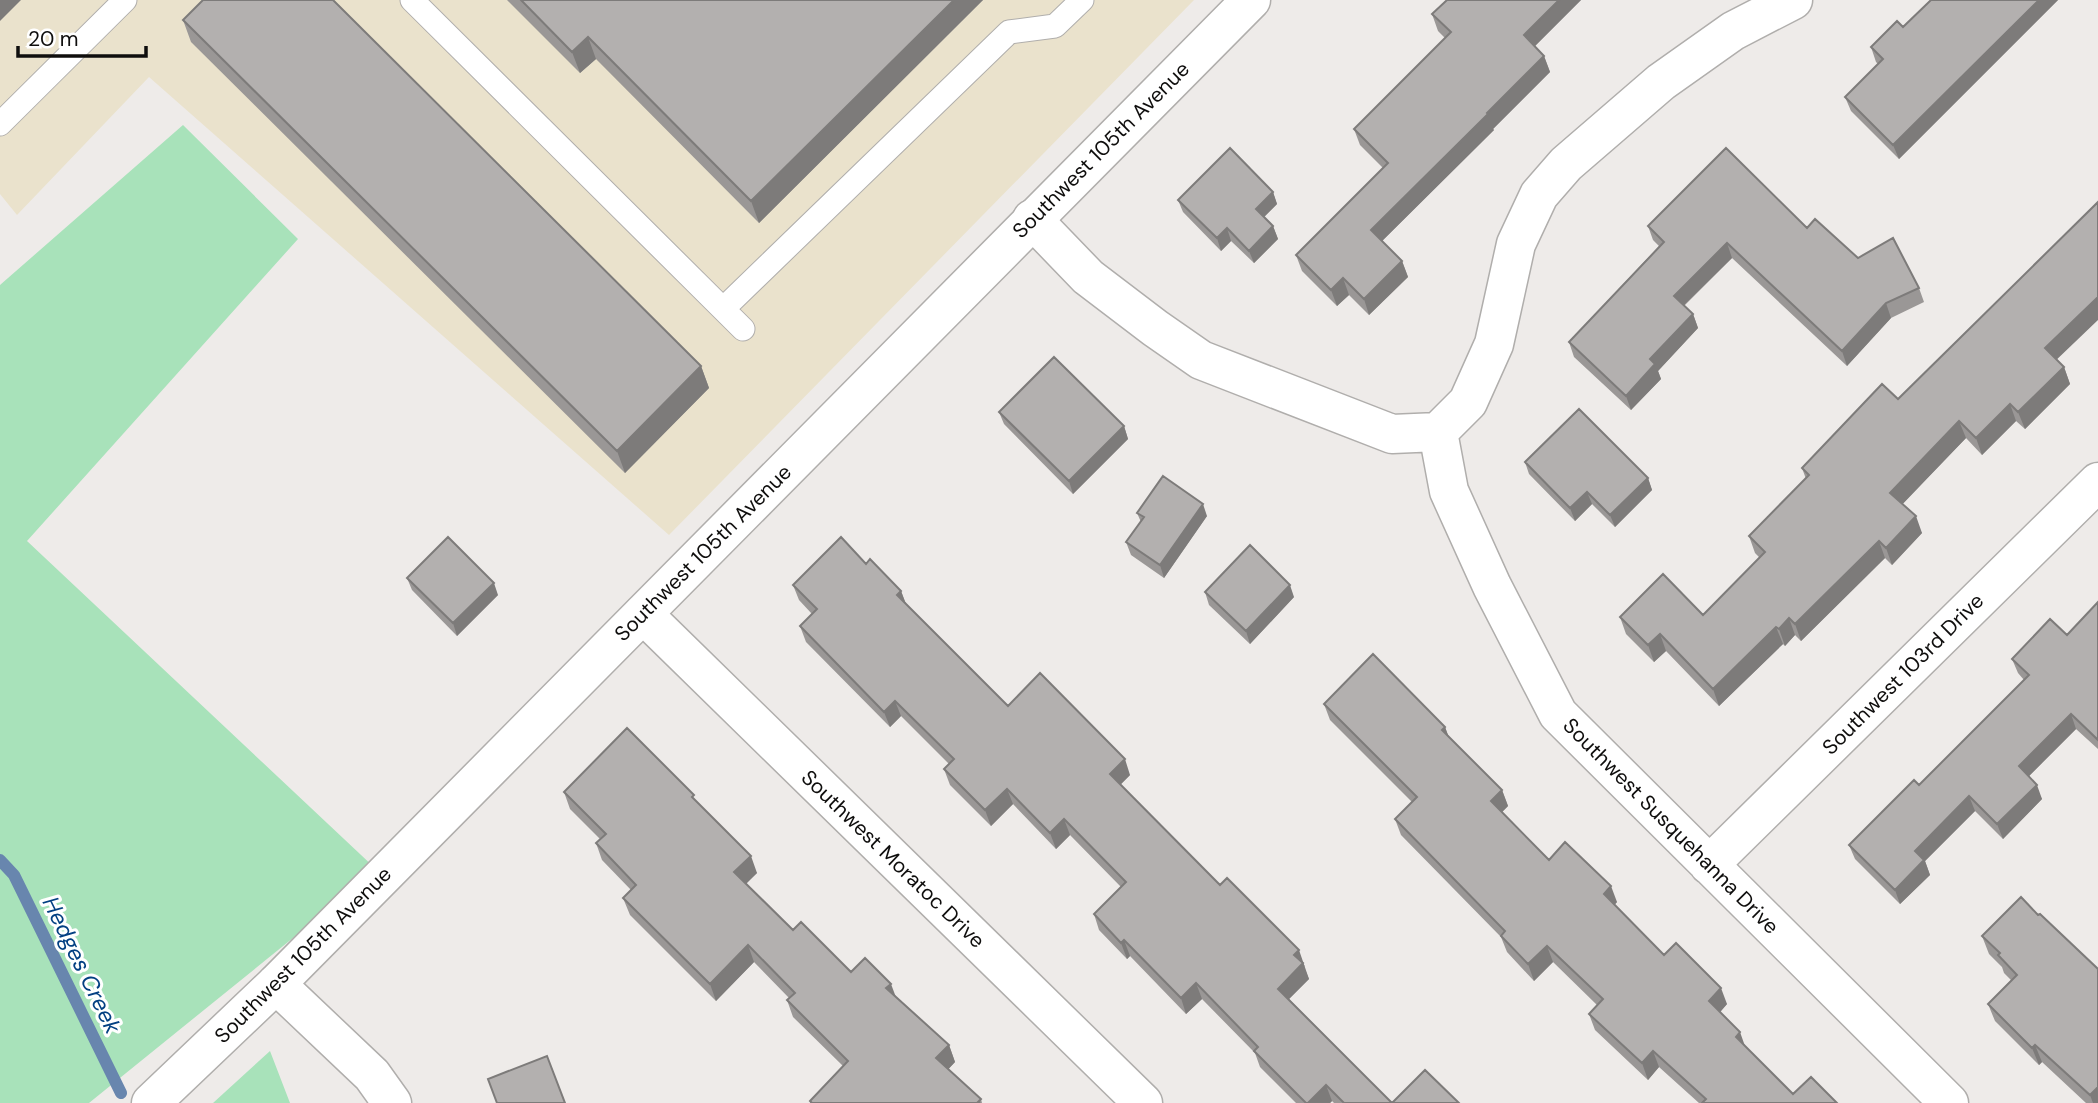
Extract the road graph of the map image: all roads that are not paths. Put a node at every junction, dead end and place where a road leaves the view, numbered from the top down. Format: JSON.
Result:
{"nodes":[{"id":1,"x":125,"y":0,"type":"edge"},
{"id":2,"x":412,"y":0,"type":"edge"},
{"id":3,"x":1082,"y":0,"type":"edge"},
{"id":4,"x":1251,"y":0,"type":"edge"},
{"id":5,"x":1793,"y":0,"type":"edge"},
{"id":6,"x":0,"y":122,"type":"edge"},
{"id":7,"x":1032,"y":219,"type":"junction"},
{"id":8,"x":723,"y":309,"type":"junction"},
{"id":9,"x":743,"y":329,"type":"dead end"},
{"id":10,"x":1438,"y":432,"type":"junction"},
{"id":11,"x":2098,"y":482,"type":"edge"},
{"id":12,"x":643,"y":614,"type":"junction"},
{"id":13,"x":1709,"y":865,"type":"junction"},
{"id":14,"x":276,"y":984,"type":"junction"},
{"id":15,"x":151,"y":1103,"type":"edge"},
{"id":16,"x":392,"y":1103,"type":"edge"},
{"id":17,"x":1143,"y":1103,"type":"edge"},
{"id":18,"x":1949,"y":1103,"type":"edge"}],
"edges":[{"from":1,"to":6,"type":"lane"},
{"from":2,"to":8,"type":"lane"},
{"from":3,"to":8,"type":"lane"},
{"from":4,"to":7,"type":"street","name":"Southwest 105th Avenue"},
{"from":5,"to":10,"type":"street"},
{"from":7,"to":10,"type":"street"},
{"from":7,"to":12,"type":"street","name":"Southwest 105th Avenue"},
{"from":8,"to":9,"type":"lane"},
{"from":10,"to":13,"type":"street","name":"Southwest Susquehanna Drive"},
{"from":11,"to":13,"type":"street","name":"Southwest 103rd Drive"},
{"from":12,"to":14,"type":"street","name":"Southwest 105th Avenue"},
{"from":12,"to":17,"type":"street","name":"Southwest Moratoc Drive"},
{"from":13,"to":18,"type":"street","name":"Southwest Susquehanna Drive"},
{"from":14,"to":15,"type":"street","name":"Southwest 105th Avenue"},
{"from":14,"to":16,"type":"street"}]}
